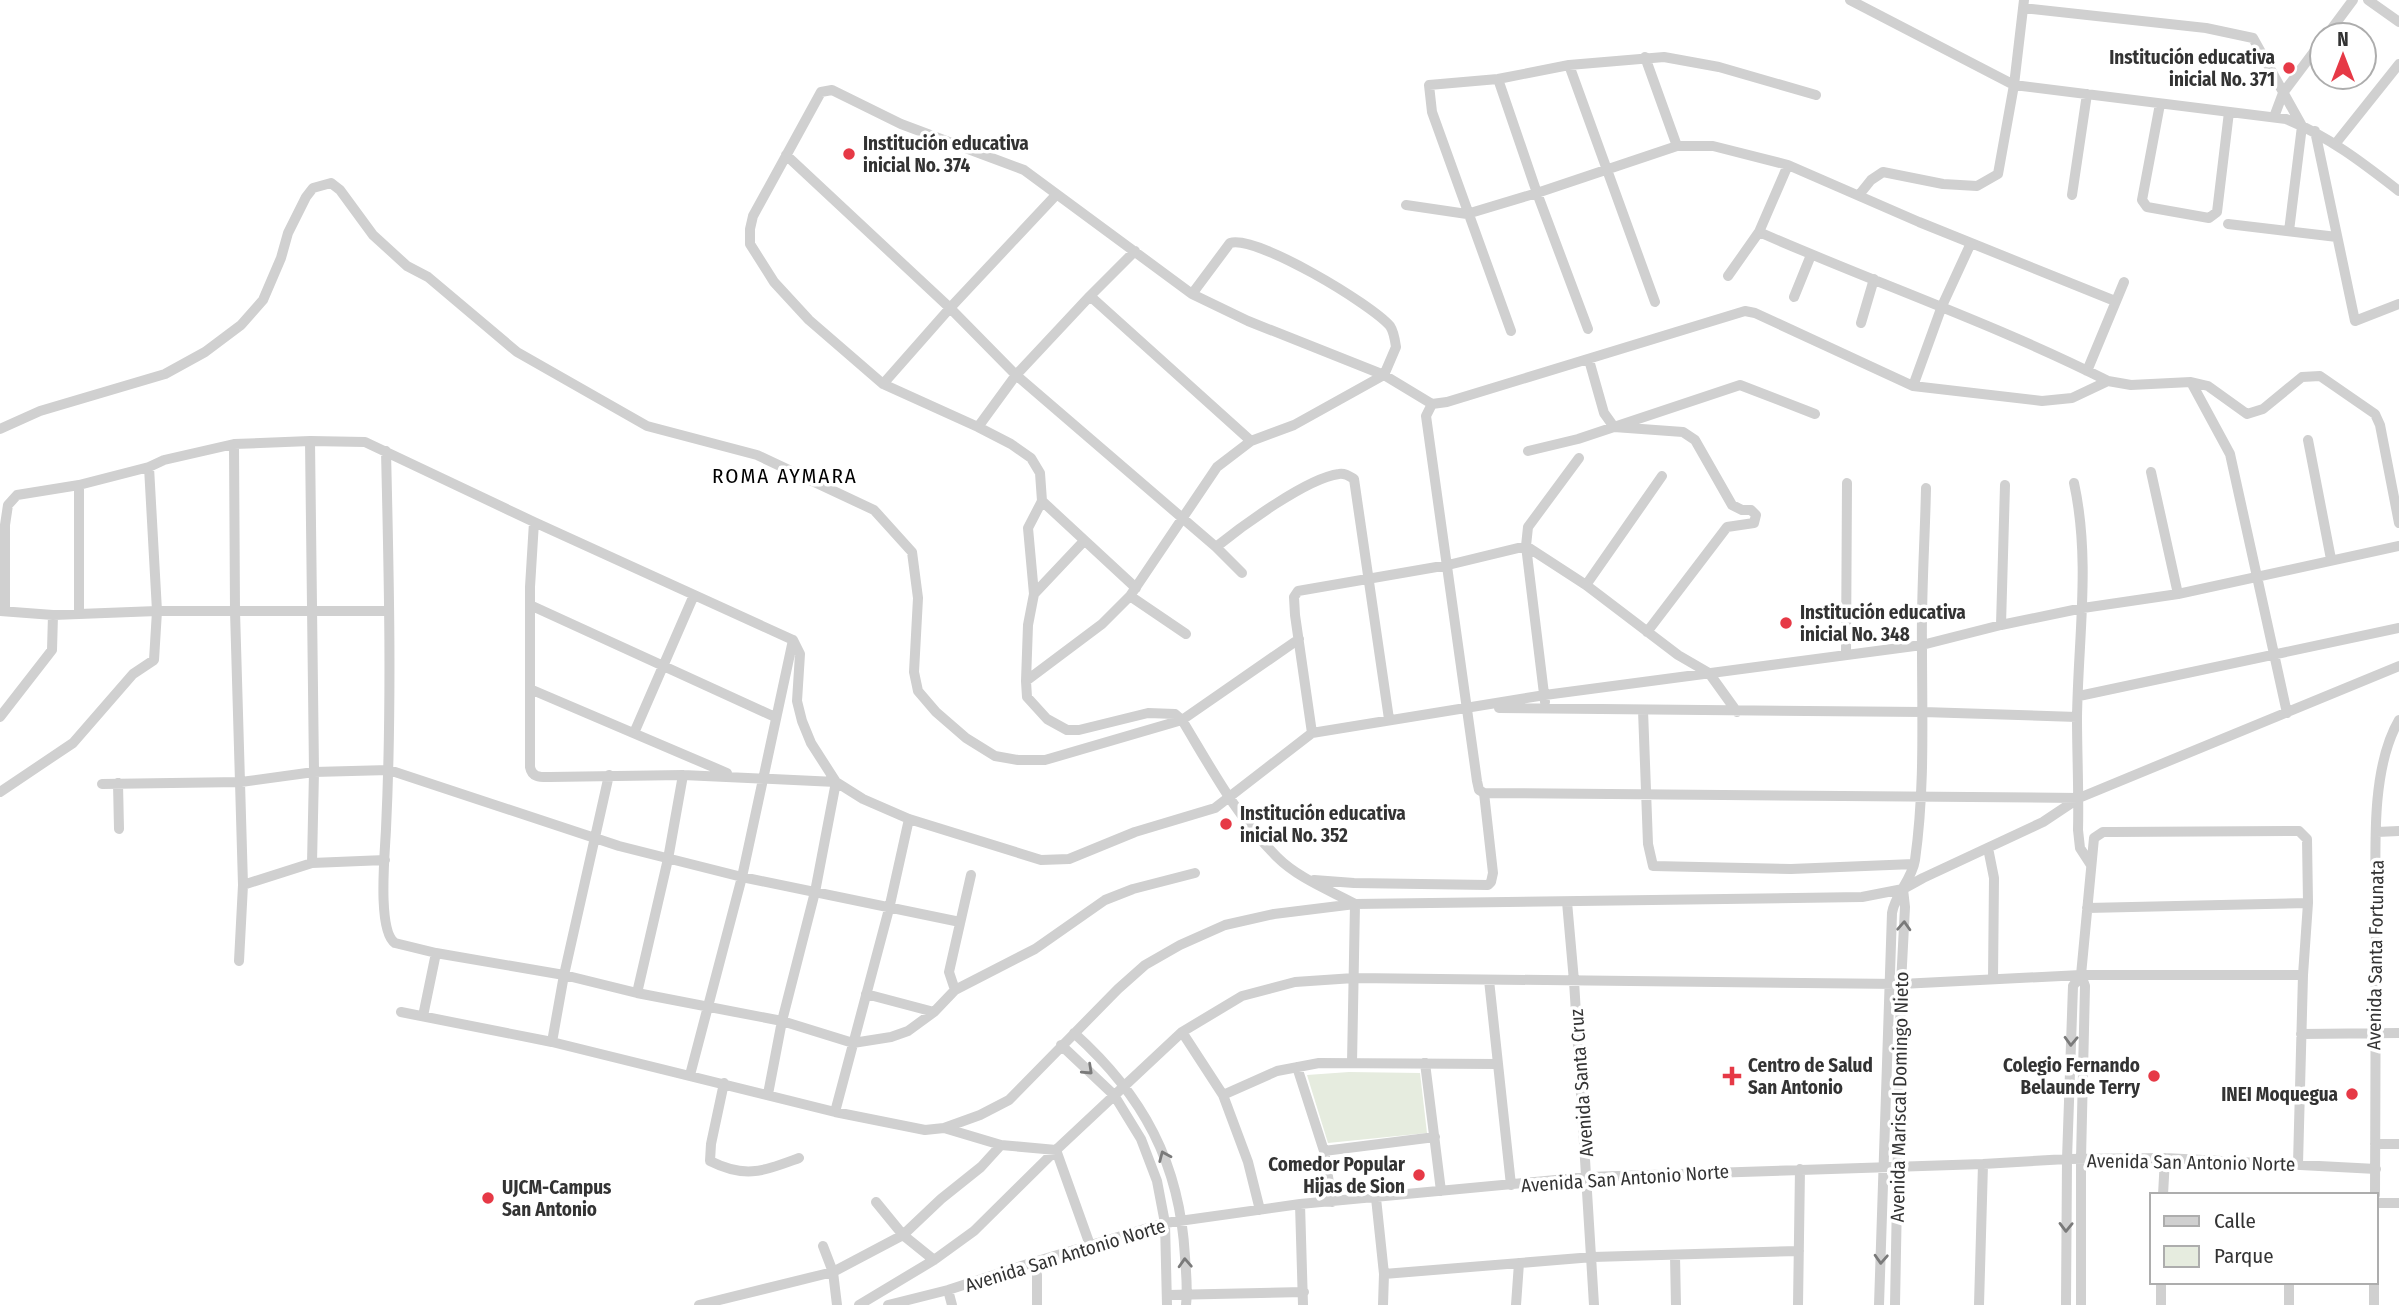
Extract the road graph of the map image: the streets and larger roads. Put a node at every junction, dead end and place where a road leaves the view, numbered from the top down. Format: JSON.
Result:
{"nodes":[{"id":1,"x":1850,"y":0,"type":"edge"},
{"id":2,"x":2353,"y":0,"type":"edge"},
{"id":3,"x":2368,"y":0,"type":"edge"},
{"id":4,"x":2024,"y":4,"type":"edge"},
{"id":5,"x":2337,"y":21,"type":"edge"},
{"id":6,"x":2399,"y":22,"type":"edge"},
{"id":7,"x":1645,"y":57,"type":"junction"},
{"id":8,"x":2308,"y":60,"type":"edge"},
{"id":9,"x":2399,"y":64,"type":"edge"},
{"id":10,"x":1569,"y":65,"type":"junction"},
{"id":11,"x":1499,"y":79,"type":"junction"},
{"id":12,"x":2014,"y":85,"type":"junction"},
{"id":13,"x":2283,"y":93,"type":"junction"},
{"id":14,"x":2087,"y":94,"type":"junction"},
{"id":15,"x":1816,"y":95,"type":"dead end"},
{"id":16,"x":2160,"y":104,"type":"junction"},
{"id":17,"x":2229,"y":112,"type":"junction"},
{"id":18,"x":2274,"y":117,"type":"junction"},
{"id":19,"x":2302,"y":126,"type":"junction"},
{"id":20,"x":2315,"y":131,"type":"junction"},
{"id":21,"x":2336,"y":144,"type":"junction"},
{"id":22,"x":1677,"y":146,"type":"junction"},
{"id":23,"x":786,"y":155,"type":"junction"},
{"id":24,"x":1788,"y":165,"type":"junction"},
{"id":25,"x":1606,"y":169,"type":"junction"},
{"id":26,"x":2397,"y":186,"type":"edge"},
{"id":27,"x":1537,"y":193,"type":"junction"},
{"id":28,"x":1056,"y":195,"type":"junction"},
{"id":29,"x":1859,"y":195,"type":"junction"},
{"id":30,"x":2072,"y":195,"type":"dead end"},
{"id":31,"x":1406,"y":205,"type":"dead end"},
{"id":32,"x":1467,"y":214,"type":"junction"},
{"id":33,"x":2228,"y":224,"type":"dead end"},
{"id":34,"x":2289,"y":231,"type":"junction"},
{"id":35,"x":1759,"y":232,"type":"junction"},
{"id":36,"x":2337,"y":237,"type":"junction"},
{"id":37,"x":1971,"y":243,"type":"junction"},
{"id":38,"x":1135,"y":251,"type":"junction"},
{"id":39,"x":1811,"y":255,"type":"junction"},
{"id":40,"x":1728,"y":276,"type":"dead end"},
{"id":41,"x":1874,"y":279,"type":"junction"},
{"id":42,"x":2124,"y":282,"type":"dead end"},
{"id":43,"x":1192,"y":294,"type":"junction"},
{"id":44,"x":1090,"y":296,"type":"junction"},
{"id":45,"x":1794,"y":297,"type":"dead end"},
{"id":46,"x":2115,"y":301,"type":"junction"},
{"id":47,"x":1655,"y":302,"type":"dead end"},
{"id":48,"x":2399,"y":303,"type":"edge"},
{"id":49,"x":1942,"y":306,"type":"junction"},
{"id":50,"x":950,"y":308,"type":"junction"},
{"id":51,"x":1861,"y":323,"type":"dead end"},
{"id":52,"x":1588,"y":329,"type":"dead end"},
{"id":53,"x":1511,"y":331,"type":"dead end"},
{"id":54,"x":1589,"y":360,"type":"junction"},
{"id":55,"x":2087,"y":371,"type":"junction"},
{"id":56,"x":1384,"y":375,"type":"junction"},
{"id":57,"x":1016,"y":376,"type":"junction"},
{"id":58,"x":2108,"y":382,"type":"junction"},
{"id":59,"x":2191,"y":382,"type":"junction"},
{"id":60,"x":883,"y":384,"type":"junction"},
{"id":61,"x":1913,"y":386,"type":"junction"},
{"id":62,"x":1432,"y":404,"type":"junction"},
{"id":63,"x":1815,"y":414,"type":"dead end"},
{"id":64,"x":978,"y":427,"type":"junction"},
{"id":65,"x":1614,"y":427,"type":"junction"},
{"id":66,"x":0,"y":429,"type":"edge"},
{"id":67,"x":2308,"y":440,"type":"dead end"},
{"id":68,"x":310,"y":441,"type":"junction"},
{"id":69,"x":1251,"y":441,"type":"junction"},
{"id":70,"x":234,"y":444,"type":"junction"},
{"id":71,"x":386,"y":451,"type":"junction"},
{"id":72,"x":1528,"y":451,"type":"dead end"},
{"id":73,"x":1579,"y":458,"type":"dead end"},
{"id":74,"x":2393,"y":462,"type":"edge"},
{"id":75,"x":149,"y":467,"type":"junction"},
{"id":76,"x":2151,"y":472,"type":"dead end"},
{"id":77,"x":1662,"y":476,"type":"dead end"},
{"id":78,"x":1847,"y":483,"type":"dead end"},
{"id":79,"x":2074,"y":483,"type":"dead end"},
{"id":80,"x":79,"y":485,"type":"junction"},
{"id":81,"x":2005,"y":485,"type":"dead end"},
{"id":82,"x":1926,"y":488,"type":"dead end"},
{"id":83,"x":1042,"y":501,"type":"junction"},
{"id":84,"x":1183,"y":520,"type":"junction"},
{"id":85,"x":534,"y":522,"type":"junction"},
{"id":86,"x":2399,"y":523,"type":"edge"},
{"id":87,"x":1084,"y":541,"type":"junction"},
{"id":88,"x":2399,"y":545,"type":"edge"},
{"id":89,"x":1526,"y":546,"type":"junction"},
{"id":90,"x":1216,"y":547,"type":"junction"},
{"id":91,"x":2331,"y":559,"type":"junction"},
{"id":92,"x":1448,"y":565,"type":"junction"},
{"id":93,"x":1242,"y":573,"type":"dead end"},
{"id":94,"x":2256,"y":576,"type":"junction"},
{"id":95,"x":1368,"y":581,"type":"junction"},
{"id":96,"x":1586,"y":585,"type":"junction"},
{"id":97,"x":1133,"y":592,"type":"junction"},
{"id":98,"x":1034,"y":594,"type":"junction"},
{"id":99,"x":2179,"y":594,"type":"junction"},
{"id":100,"x":694,"y":595,"type":"junction"},
{"id":101,"x":530,"y":605,"type":"junction"},
{"id":102,"x":2083,"y":608,"type":"junction"},
{"id":103,"x":3,"y":611,"type":"edge"},
{"id":104,"x":157,"y":611,"type":"junction"},
{"id":105,"x":235,"y":611,"type":"junction"},
{"id":106,"x":312,"y":611,"type":"junction"},
{"id":107,"x":389,"y":611,"type":"junction"},
{"id":108,"x":79,"y":614,"type":"junction"},
{"id":109,"x":53,"y":615,"type":"junction"},
{"id":110,"x":2001,"y":625,"type":"junction"},
{"id":111,"x":2399,"y":628,"type":"edge"},
{"id":112,"x":1647,"y":632,"type":"junction"},
{"id":113,"x":1186,"y":634,"type":"dead end"},
{"id":114,"x":1299,"y":639,"type":"junction"},
{"id":115,"x":793,"y":640,"type":"junction"},
{"id":116,"x":1922,"y":645,"type":"junction"},
{"id":117,"x":1846,"y":655,"type":"junction"},
{"id":118,"x":2273,"y":656,"type":"junction"},
{"id":119,"x":663,"y":664,"type":"junction"},
{"id":120,"x":2399,"y":666,"type":"edge"},
{"id":121,"x":1709,"y":673,"type":"junction"},
{"id":122,"x":1026,"y":681,"type":"junction"},
{"id":123,"x":530,"y":689,"type":"junction"},
{"id":124,"x":1545,"y":695,"type":"junction"},
{"id":125,"x":2078,"y":696,"type":"junction"},
{"id":126,"x":1468,"y":708,"type":"junction"},
{"id":127,"x":1546,"y":708,"type":"junction"},
{"id":128,"x":1643,"y":710,"type":"junction"},
{"id":129,"x":1737,"y":712,"type":"junction"},
{"id":130,"x":1923,"y":712,"type":"junction"},
{"id":131,"x":2287,"y":713,"type":"junction"},
{"id":132,"x":0,"y":717,"type":"edge"},
{"id":133,"x":775,"y":717,"type":"junction"},
{"id":134,"x":2077,"y":717,"type":"junction"},
{"id":135,"x":1389,"y":719,"type":"junction"},
{"id":136,"x":1182,"y":720,"type":"junction"},
{"id":137,"x":2399,"y":720,"type":"edge"},
{"id":138,"x":634,"y":733,"type":"junction"},
{"id":139,"x":1312,"y":733,"type":"junction"},
{"id":140,"x":389,"y":770,"type":"junction"},
{"id":141,"x":314,"y":772,"type":"junction"},
{"id":142,"x":609,"y":775,"type":"junction"},
{"id":143,"x":683,"y":775,"type":"junction"},
{"id":144,"x":735,"y":776,"type":"junction"},
{"id":145,"x":763,"y":778,"type":"junction"},
{"id":146,"x":241,"y":782,"type":"junction"},
{"id":147,"x":836,"y":782,"type":"junction"},
{"id":148,"x":118,"y":783,"type":"junction"},
{"id":149,"x":102,"y":784,"type":"dead end"},
{"id":150,"x":0,"y":792,"type":"edge"},
{"id":151,"x":1483,"y":793,"type":"junction"},
{"id":152,"x":1644,"y":794,"type":"junction"},
{"id":153,"x":1922,"y":795,"type":"junction"},
{"id":154,"x":2079,"y":798,"type":"junction"},
{"id":155,"x":1229,"y":799,"type":"junction"},
{"id":156,"x":909,"y":820,"type":"junction"},
{"id":157,"x":119,"y":829,"type":"dead end"},
{"id":158,"x":2399,"y":831,"type":"edge"},
{"id":159,"x":2377,"y":832,"type":"junction"},
{"id":160,"x":594,"y":839,"type":"junction"},
{"id":161,"x":1988,"y":848,"type":"junction"},
{"id":162,"x":667,"y":859,"type":"junction"},
{"id":163,"x":385,"y":860,"type":"junction"},
{"id":164,"x":312,"y":863,"type":"junction"},
{"id":165,"x":1914,"y":864,"type":"junction"},
{"id":166,"x":2091,"y":865,"type":"junction"},
{"id":167,"x":1195,"y":873,"type":"dead end"},
{"id":168,"x":971,"y":875,"type":"dead end"},
{"id":169,"x":741,"y":877,"type":"junction"},
{"id":170,"x":1308,"y":880,"type":"junction"},
{"id":171,"x":243,"y":885,"type":"junction"},
{"id":172,"x":1903,"y":889,"type":"junction"},
{"id":173,"x":815,"y":892,"type":"junction"},
{"id":174,"x":1567,"y":902,"type":"junction"},
{"id":175,"x":2308,"y":903,"type":"junction"},
{"id":176,"x":1354,"y":904,"type":"junction"},
{"id":177,"x":2087,"y":908,"type":"junction"},
{"id":178,"x":889,"y":909,"type":"junction"},
{"id":179,"x":960,"y":922,"type":"junction"},
{"id":180,"x":436,"y":953,"type":"junction"},
{"id":181,"x":239,"y":961,"type":"dead end"},
{"id":182,"x":564,"y":975,"type":"junction"},
{"id":183,"x":2081,"y":975,"type":"junction"},
{"id":184,"x":2303,"y":975,"type":"junction"},
{"id":185,"x":1354,"y":978,"type":"junction"},
{"id":186,"x":1993,"y":979,"type":"junction"},
{"id":187,"x":1489,"y":980,"type":"junction"},
{"id":188,"x":1574,"y":981,"type":"junction"},
{"id":189,"x":1888,"y":984,"type":"junction"},
{"id":190,"x":1901,"y":984,"type":"junction"},
{"id":191,"x":955,"y":990,"type":"junction"},
{"id":192,"x":637,"y":992,"type":"junction"},
{"id":193,"x":866,"y":994,"type":"junction"},
{"id":194,"x":707,"y":1007,"type":"junction"},
{"id":195,"x":401,"y":1012,"type":"dead end"},
{"id":196,"x":934,"y":1012,"type":"junction"},
{"id":197,"x":423,"y":1016,"type":"junction"},
{"id":198,"x":782,"y":1021,"type":"junction"},
{"id":199,"x":1074,"y":1032,"type":"junction"},
{"id":200,"x":1182,"y":1032,"type":"junction"},
{"id":201,"x":2399,"y":1033,"type":"edge"},
{"id":202,"x":2301,"y":1034,"type":"junction"},
{"id":203,"x":2374,"y":1034,"type":"junction"},
{"id":204,"x":552,"y":1042,"type":"junction"},
{"id":205,"x":853,"y":1043,"type":"junction"},
{"id":206,"x":1061,"y":1045,"type":"junction"},
{"id":207,"x":1352,"y":1063,"type":"junction"},
{"id":208,"x":1425,"y":1063,"type":"junction"},
{"id":209,"x":1498,"y":1064,"type":"junction"},
{"id":210,"x":1297,"y":1067,"type":"junction"},
{"id":211,"x":690,"y":1075,"type":"junction"},
{"id":212,"x":724,"y":1083,"type":"junction"},
{"id":213,"x":1125,"y":1085,"type":"junction"},
{"id":214,"x":768,"y":1094,"type":"junction"},
{"id":215,"x":1114,"y":1095,"type":"junction"},
{"id":216,"x":1223,"y":1095,"type":"junction"},
{"id":217,"x":835,"y":1112,"type":"junction"},
{"id":218,"x":944,"y":1128,"type":"junction"},
{"id":219,"x":1435,"y":1137,"type":"junction"},
{"id":220,"x":2399,"y":1143,"type":"edge"},
{"id":221,"x":2375,"y":1144,"type":"junction"},
{"id":222,"x":1001,"y":1145,"type":"junction"},
{"id":223,"x":1056,"y":1150,"type":"junction"},
{"id":224,"x":1324,"y":1151,"type":"junction"},
{"id":225,"x":799,"y":1158,"type":"dead end"},
{"id":226,"x":2165,"y":1158,"type":"junction"},
{"id":227,"x":2067,"y":1159,"type":"junction"},
{"id":228,"x":2081,"y":1159,"type":"junction"},
{"id":229,"x":1983,"y":1164,"type":"junction"},
{"id":230,"x":2298,"y":1164,"type":"junction"},
{"id":231,"x":1897,"y":1165,"type":"junction"},
{"id":232,"x":1885,"y":1166,"type":"junction"},
{"id":233,"x":2375,"y":1168,"type":"junction"},
{"id":234,"x":1800,"y":1169,"type":"junction"},
{"id":235,"x":1587,"y":1177,"type":"junction"},
{"id":236,"x":1511,"y":1185,"type":"junction"},
{"id":237,"x":1441,"y":1191,"type":"junction"},
{"id":238,"x":2163,"y":1193,"type":"edge"},
{"id":239,"x":2375,"y":1193,"type":"edge"},
{"id":240,"x":1376,"y":1198,"type":"junction"},
{"id":241,"x":876,"y":1202,"type":"dead end"},
{"id":242,"x":1332,"y":1202,"type":"junction"},
{"id":243,"x":2378,"y":1203,"type":"edge"},
{"id":244,"x":2399,"y":1203,"type":"edge"},
{"id":245,"x":1300,"y":1204,"type":"junction"},
{"id":246,"x":1260,"y":1210,"type":"junction"},
{"id":247,"x":1183,"y":1221,"type":"junction"},
{"id":248,"x":1165,"y":1223,"type":"junction"},
{"id":249,"x":903,"y":1234,"type":"junction"},
{"id":250,"x":1090,"y":1245,"type":"junction"},
{"id":251,"x":824,"y":1246,"type":"dead end"},
{"id":252,"x":1799,"y":1251,"type":"junction"},
{"id":253,"x":1675,"y":1256,"type":"junction"},
{"id":254,"x":1593,"y":1257,"type":"junction"},
{"id":255,"x":934,"y":1260,"type":"junction"},
{"id":256,"x":1034,"y":1262,"type":"junction"},
{"id":257,"x":1519,"y":1263,"type":"junction"},
{"id":258,"x":833,"y":1272,"type":"junction"},
{"id":259,"x":1384,"y":1274,"type":"junction"},
{"id":260,"x":2161,"y":1284,"type":"edge"},
{"id":261,"x":2289,"y":1284,"type":"edge"},
{"id":262,"x":2374,"y":1284,"type":"edge"},
{"id":263,"x":948,"y":1290,"type":"junction"},
{"id":264,"x":1304,"y":1292,"type":"junction"},
{"id":265,"x":1167,"y":1300,"type":"edge"},
{"id":266,"x":1187,"y":1300,"type":"edge"},
{"id":267,"x":699,"y":1305,"type":"edge"},
{"id":268,"x":837,"y":1305,"type":"edge"},
{"id":269,"x":859,"y":1305,"type":"edge"},
{"id":270,"x":888,"y":1305,"type":"edge"},
{"id":271,"x":952,"y":1305,"type":"edge"},
{"id":272,"x":1037,"y":1305,"type":"edge"},
{"id":273,"x":1303,"y":1305,"type":"edge"},
{"id":274,"x":1383,"y":1305,"type":"edge"},
{"id":275,"x":1516,"y":1305,"type":"edge"},
{"id":276,"x":1594,"y":1305,"type":"edge"},
{"id":277,"x":1676,"y":1305,"type":"edge"},
{"id":278,"x":1798,"y":1305,"type":"edge"},
{"id":279,"x":1879,"y":1305,"type":"edge"},
{"id":280,"x":1895,"y":1305,"type":"edge"},
{"id":281,"x":1979,"y":1305,"type":"edge"},
{"id":282,"x":2066,"y":1305,"type":"edge"},
{"id":283,"x":2081,"y":1305,"type":"edge"},
{"id":284,"x":2161,"y":1305,"type":"edge"},
{"id":285,"x":2289,"y":1305,"type":"edge"},
{"id":286,"x":2374,"y":1305,"type":"edge"}],
"edges":[{"from":1,"to":12,"type":"street"},
{"from":2,"to":5,"type":"street"},
{"from":3,"to":6,"type":"street"},
{"from":4,"to":12,"type":"street"},
{"from":4,"to":13,"type":"street"},
{"from":7,"to":10,"type":"street"},
{"from":7,"to":15,"type":"street"},
{"from":7,"to":22,"type":"street"},
{"from":8,"to":13,"type":"street"},
{"from":9,"to":21,"type":"street"},
{"from":10,"to":11,"type":"street"},
{"from":10,"to":25,"type":"street"},
{"from":11,"to":27,"type":"street"},
{"from":11,"to":32,"type":"street"},
{"from":12,"to":14,"type":"street"},
{"from":12,"to":29,"type":"street"},
{"from":13,"to":18,"type":"street"},
{"from":13,"to":19,"type":"street"},
{"from":14,"to":16,"type":"street"},
{"from":14,"to":30,"type":"street"},
{"from":16,"to":17,"type":"street"},
{"from":16,"to":17,"type":"street"},
{"from":17,"to":18,"type":"street"},
{"from":18,"to":19,"type":"street"},
{"from":19,"to":20,"type":"street"},
{"from":19,"to":34,"type":"street"},
{"from":20,"to":21,"type":"street"},
{"from":20,"to":36,"type":"street"},
{"from":21,"to":26,"type":"street"},
{"from":22,"to":24,"type":"street"},
{"from":22,"to":25,"type":"street"},
{"from":23,"to":28,"type":"street"},
{"from":23,"to":50,"type":"street"},
{"from":23,"to":60,"type":"street"},
{"from":24,"to":29,"type":"street"},
{"from":24,"to":35,"type":"street"},
{"from":25,"to":27,"type":"street"},
{"from":25,"to":47,"type":"street"},
{"from":27,"to":32,"type":"street"},
{"from":27,"to":52,"type":"street"},
{"from":28,"to":38,"type":"street"},
{"from":28,"to":50,"type":"street"},
{"from":29,"to":37,"type":"street"},
{"from":31,"to":32,"type":"street"},
{"from":32,"to":53,"type":"street"},
{"from":33,"to":34,"type":"street"},
{"from":34,"to":36,"type":"street"},
{"from":35,"to":39,"type":"street"},
{"from":35,"to":40,"type":"street"},
{"from":36,"to":48,"type":"street"},
{"from":37,"to":46,"type":"street"},
{"from":37,"to":49,"type":"street"},
{"from":38,"to":43,"type":"street"},
{"from":38,"to":44,"type":"street"},
{"from":39,"to":41,"type":"street"},
{"from":39,"to":45,"type":"street"},
{"from":41,"to":49,"type":"street"},
{"from":41,"to":51,"type":"street"},
{"from":42,"to":46,"type":"street"},
{"from":43,"to":56,"type":"street"},
{"from":43,"to":56,"type":"street"},
{"from":44,"to":57,"type":"street"},
{"from":44,"to":69,"type":"street"},
{"from":46,"to":55,"type":"street"},
{"from":49,"to":55,"type":"street"},
{"from":49,"to":61,"type":"street"},
{"from":50,"to":57,"type":"street"},
{"from":50,"to":60,"type":"street"},
{"from":54,"to":61,"type":"street"},
{"from":54,"to":62,"type":"street"},
{"from":54,"to":65,"type":"street"},
{"from":55,"to":58,"type":"street"},
{"from":56,"to":62,"type":"street"},
{"from":56,"to":69,"type":"street"},
{"from":57,"to":64,"type":"street"},
{"from":57,"to":84,"type":"street"},
{"from":58,"to":59,"type":"street"},
{"from":58,"to":61,"type":"street"},
{"from":59,"to":74,"type":"street"},
{"from":59,"to":94,"type":"street"},
{"from":60,"to":64,"type":"street"},
{"from":62,"to":92,"type":"street"},
{"from":63,"to":65,"type":"street"},
{"from":64,"to":83,"type":"street"},
{"from":65,"to":72,"type":"street"},
{"from":65,"to":112,"type":"street"},
{"from":66,"to":136,"type":"street"},
{"from":67,"to":91,"type":"street"},
{"from":68,"to":70,"type":"street"},
{"from":68,"to":71,"type":"street"},
{"from":68,"to":106,"type":"street"},
{"from":69,"to":84,"type":"street"},
{"from":70,"to":75,"type":"street"},
{"from":70,"to":105,"type":"street"},
{"from":71,"to":85,"type":"street"},
{"from":71,"to":107,"type":"street"},
{"from":73,"to":89,"type":"street"},
{"from":74,"to":86,"type":"street"},
{"from":75,"to":80,"type":"street"},
{"from":75,"to":104,"type":"street"},
{"from":76,"to":99,"type":"street"},
{"from":77,"to":96,"type":"street"},
{"from":78,"to":117,"type":"street"},
{"from":79,"to":102,"type":"street"},
{"from":80,"to":103,"type":"street"},
{"from":80,"to":108,"type":"street"},
{"from":81,"to":110,"type":"street"},
{"from":82,"to":116,"type":"street","name":"Avenida Mariscal Domingo Nieto"},
{"from":83,"to":87,"type":"street"},
{"from":83,"to":98,"type":"street"},
{"from":84,"to":90,"type":"street"},
{"from":84,"to":97,"type":"street"},
{"from":85,"to":100,"type":"street"},
{"from":85,"to":101,"type":"street"},
{"from":87,"to":97,"type":"street"},
{"from":87,"to":98,"type":"street"},
{"from":88,"to":91,"type":"street"},
{"from":89,"to":92,"type":"street"},
{"from":89,"to":96,"type":"street"},
{"from":89,"to":124,"type":"street"},
{"from":90,"to":93,"type":"street"},
{"from":90,"to":95,"type":"street"},
{"from":91,"to":94,"type":"street"},
{"from":92,"to":95,"type":"street"},
{"from":92,"to":126,"type":"street"},
{"from":94,"to":99,"type":"street"},
{"from":94,"to":118,"type":"street"},
{"from":95,"to":114,"type":"street"},
{"from":95,"to":135,"type":"street"},
{"from":96,"to":112,"type":"street"},
{"from":97,"to":113,"type":"street"},
{"from":97,"to":122,"type":"street"},
{"from":98,"to":122,"type":"street"},
{"from":99,"to":102,"type":"street"},
{"from":100,"to":115,"type":"street"},
{"from":100,"to":119,"type":"street"},
{"from":101,"to":119,"type":"street"},
{"from":101,"to":123,"type":"street"},
{"from":102,"to":110,"type":"street"},
{"from":102,"to":125,"type":"street"},
{"from":103,"to":109,"type":"street"},
{"from":104,"to":105,"type":"street"},
{"from":104,"to":108,"type":"street"},
{"from":104,"to":150,"type":"street"},
{"from":105,"to":106,"type":"street"},
{"from":105,"to":146,"type":"street"},
{"from":106,"to":107,"type":"street"},
{"from":106,"to":141,"type":"street"},
{"from":107,"to":140,"type":"street"},
{"from":108,"to":109,"type":"street"},
{"from":109,"to":132,"type":"street"},
{"from":110,"to":116,"type":"street"},
{"from":111,"to":118,"type":"street"},
{"from":112,"to":121,"type":"street"},
{"from":114,"to":136,"type":"street"},
{"from":114,"to":139,"type":"street"},
{"from":115,"to":133,"type":"street"},
{"from":115,"to":147,"type":"street"},
{"from":116,"to":117,"type":"street"},
{"from":116,"to":130,"type":"street","name":"Avenida Mariscal Domingo Nieto"},
{"from":117,"to":121,"type":"street"},
{"from":118,"to":125,"type":"street"},
{"from":118,"to":131,"type":"street"},
{"from":119,"to":133,"type":"street"},
{"from":119,"to":138,"type":"street"},
{"from":120,"to":131,"type":"street"},
{"from":121,"to":124,"type":"street"},
{"from":121,"to":129,"type":"street"},
{"from":122,"to":136,"type":"street"},
{"from":123,"to":138,"type":"street"},
{"from":123,"to":142,"type":"street"},
{"from":124,"to":126,"type":"street"},
{"from":124,"to":127,"type":"street"},
{"from":125,"to":134,"type":"street"},
{"from":126,"to":127,"type":"street"},
{"from":126,"to":135,"type":"street"},
{"from":126,"to":151,"type":"street"},
{"from":127,"to":128,"type":"street"},
{"from":128,"to":129,"type":"street"},
{"from":128,"to":152,"type":"street"},
{"from":129,"to":130,"type":"street"},
{"from":130,"to":134,"type":"street"},
{"from":130,"to":153,"type":"street","name":"Avenida Mariscal Domingo Nieto"},
{"from":131,"to":154,"type":"street"},
{"from":133,"to":145,"type":"street"},
{"from":134,"to":154,"type":"street"},
{"from":135,"to":139,"type":"street"},
{"from":136,"to":155,"type":"street"},
{"from":137,"to":159,"type":"street","name":"Avenida Santa Fortunata"},
{"from":138,"to":144,"type":"street"},
{"from":139,"to":155,"type":"street"},
{"from":140,"to":141,"type":"street"},
{"from":140,"to":160,"type":"street"},
{"from":140,"to":163,"type":"street"},
{"from":141,"to":146,"type":"street"},
{"from":141,"to":164,"type":"street"},
{"from":142,"to":143,"type":"street"},
{"from":142,"to":160,"type":"street"},
{"from":143,"to":144,"type":"street"},
{"from":143,"to":162,"type":"street"},
{"from":144,"to":145,"type":"street"},
{"from":145,"to":147,"type":"street"},
{"from":145,"to":169,"type":"street"},
{"from":146,"to":148,"type":"street"},
{"from":146,"to":171,"type":"street"},
{"from":147,"to":156,"type":"street"},
{"from":147,"to":173,"type":"street"},
{"from":148,"to":149,"type":"street"},
{"from":148,"to":157,"type":"street"},
{"from":151,"to":152,"type":"street"},
{"from":151,"to":170,"type":"street"},
{"from":152,"to":153,"type":"street"},
{"from":152,"to":165,"type":"street"},
{"from":153,"to":154,"type":"street"},
{"from":153,"to":165,"type":"street","name":"Avenida Mariscal Domingo Nieto"},
{"from":154,"to":161,"type":"street"},
{"from":154,"to":166,"type":"street"},
{"from":155,"to":156,"type":"street"},
{"from":155,"to":170,"type":"street"},
{"from":156,"to":178,"type":"street"},
{"from":158,"to":159,"type":"street"},
{"from":159,"to":203,"type":"street","name":"Avenida Santa Fortunata"},
{"from":160,"to":162,"type":"street"},
{"from":160,"to":182,"type":"street"},
{"from":161,"to":172,"type":"street"},
{"from":161,"to":186,"type":"street"},
{"from":162,"to":169,"type":"street"},
{"from":162,"to":192,"type":"street"},
{"from":163,"to":164,"type":"street"},
{"from":163,"to":180,"type":"street"},
{"from":164,"to":171,"type":"street"},
{"from":165,"to":172,"type":"street","name":"Avenida Mariscal Domingo Nieto"},
{"from":166,"to":175,"type":"street"},
{"from":166,"to":177,"type":"street"},
{"from":167,"to":191,"type":"street"},
{"from":168,"to":179,"type":"street"},
{"from":169,"to":173,"type":"street"},
{"from":169,"to":194,"type":"street"},
{"from":170,"to":176,"type":"street"},
{"from":171,"to":181,"type":"street"},
{"from":172,"to":174,"type":"street"},
{"from":172,"to":189,"type":"street","name":"Avenida Mariscal Domingo Nieto"},
{"from":190,"to":172,"type":"street","name":"Avenida Mariscal Domingo Nieto","one_way":true},
{"from":173,"to":178,"type":"street"},
{"from":173,"to":198,"type":"street"},
{"from":174,"to":176,"type":"street"},
{"from":174,"to":188,"type":"street","name":"Avenida Santa Cruz"},
{"from":175,"to":177,"type":"street"},
{"from":175,"to":184,"type":"street"},
{"from":176,"to":185,"type":"street"},
{"from":176,"to":199,"type":"street"},
{"from":177,"to":183,"type":"street"},
{"from":178,"to":179,"type":"street"},
{"from":178,"to":193,"type":"street"},
{"from":179,"to":191,"type":"street"},
{"from":180,"to":182,"type":"street"},
{"from":180,"to":197,"type":"street"},
{"from":182,"to":192,"type":"street"},
{"from":182,"to":204,"type":"street"},
{"from":183,"to":184,"type":"street"},
{"from":183,"to":186,"type":"street"},
{"from":183,"to":227,"type":"street","one_way":true},
{"from":183,"to":228,"type":"street"},
{"from":184,"to":202,"type":"street"},
{"from":185,"to":187,"type":"street"},
{"from":185,"to":200,"type":"street"},
{"from":185,"to":207,"type":"street"},
{"from":186,"to":190,"type":"street"},
{"from":187,"to":188,"type":"street"},
{"from":187,"to":209,"type":"street"},
{"from":188,"to":189,"type":"street"},
{"from":188,"to":235,"type":"street","name":"Avenida Santa Cruz"},
{"from":189,"to":190,"type":"street"},
{"from":189,"to":232,"type":"street","name":"Avenida Mariscal Domingo Nieto"},
{"from":190,"to":231,"type":"street","name":"Avenida Mariscal Domingo Nieto"},
{"from":191,"to":196,"type":"street"},
{"from":192,"to":194,"type":"street"},
{"from":193,"to":196,"type":"street"},
{"from":193,"to":205,"type":"street"},
{"from":194,"to":198,"type":"street"},
{"from":194,"to":211,"type":"street"},
{"from":195,"to":197,"type":"street"},
{"from":196,"to":205,"type":"street"},
{"from":197,"to":204,"type":"street"},
{"from":198,"to":205,"type":"street"},
{"from":198,"to":214,"type":"street"},
{"from":199,"to":206,"type":"street"},
{"from":199,"to":213,"type":"street"},
{"from":200,"to":213,"type":"street"},
{"from":200,"to":216,"type":"street"},
{"from":201,"to":203,"type":"street"},
{"from":202,"to":203,"type":"street"},
{"from":202,"to":230,"type":"street"},
{"from":203,"to":221,"type":"street","name":"Avenida Santa Fortunata"},
{"from":204,"to":211,"type":"street"},
{"from":205,"to":217,"type":"street"},
{"from":206,"to":215,"type":"street","one_way":true},
{"from":206,"to":218,"type":"street"},
{"from":207,"to":208,"type":"street"},
{"from":207,"to":210,"type":"street"},
{"from":208,"to":209,"type":"street"},
{"from":208,"to":219,"type":"street"},
{"from":209,"to":236,"type":"street"},
{"from":210,"to":216,"type":"street"},
{"from":210,"to":224,"type":"street"},
{"from":211,"to":212,"type":"street"},
{"from":212,"to":214,"type":"street"},
{"from":212,"to":225,"type":"street"},
{"from":213,"to":215,"type":"street"},
{"from":247,"to":213,"type":"street","one_way":true},
{"from":214,"to":217,"type":"street"},
{"from":215,"to":223,"type":"street"},
{"from":215,"to":248,"type":"street"},
{"from":216,"to":246,"type":"street"},
{"from":217,"to":218,"type":"street"},
{"from":218,"to":222,"type":"street"},
{"from":219,"to":224,"type":"street"},
{"from":219,"to":237,"type":"street"},
{"from":220,"to":221,"type":"street"},
{"from":221,"to":233,"type":"street","name":"Avenida Santa Fortunata"},
{"from":222,"to":223,"type":"street"},
{"from":222,"to":249,"type":"street"},
{"from":223,"to":250,"type":"street"},
{"from":223,"to":255,"type":"street"},
{"from":224,"to":242,"type":"street"},
{"from":226,"to":228,"type":"street","name":"Avenida San Antonio Norte"},
{"from":226,"to":230,"type":"street","name":"Avenida San Antonio Norte"},
{"from":226,"to":238,"type":"street"},
{"from":227,"to":228,"type":"street","name":"Avenida San Antonio Norte"},
{"from":227,"to":229,"type":"street","name":"Avenida San Antonio Norte"},
{"from":227,"to":282,"type":"street","one_way":true},
{"from":228,"to":283,"type":"street"},
{"from":229,"to":231,"type":"street","name":"Avenida San Antonio Norte"},
{"from":229,"to":281,"type":"street"},
{"from":230,"to":233,"type":"street","name":"Avenida San Antonio Norte"},
{"from":231,"to":232,"type":"street","name":"Avenida San Antonio Norte"},
{"from":231,"to":280,"type":"street","name":"Avenida Mariscal Domingo Nieto"},
{"from":232,"to":234,"type":"street","name":"Avenida San Antonio Norte"},
{"from":232,"to":279,"type":"street","name":"Avenida Mariscal Domingo Nieto","one_way":true},
{"from":233,"to":239,"type":"street","name":"Avenida Santa Fortunata"},
{"from":234,"to":235,"type":"street","name":"Avenida San Antonio Norte"},
{"from":234,"to":252,"type":"street"},
{"from":235,"to":236,"type":"street","name":"Avenida San Antonio Norte"},
{"from":235,"to":254,"type":"street","name":"Avenida Santa Cruz"},
{"from":236,"to":237,"type":"street","name":"Avenida San Antonio Norte"},
{"from":237,"to":240,"type":"street","name":"Avenida San Antonio Norte"},
{"from":240,"to":242,"type":"street","name":"Avenida San Antonio Norte"},
{"from":240,"to":259,"type":"street"},
{"from":241,"to":249,"type":"street"},
{"from":242,"to":245,"type":"street","name":"Avenida San Antonio Norte"},
{"from":243,"to":244,"type":"street"},
{"from":245,"to":246,"type":"street","name":"Avenida San Antonio Norte"},
{"from":245,"to":264,"type":"street"},
{"from":246,"to":247,"type":"street","name":"Avenida San Antonio Norte"},
{"from":247,"to":248,"type":"street","name":"Avenida San Antonio Norte"},
{"from":266,"to":247,"type":"street","one_way":true},
{"from":248,"to":250,"type":"street","name":"Avenida San Antonio Norte"},
{"from":248,"to":265,"type":"street"},
{"from":249,"to":255,"type":"street"},
{"from":249,"to":258,"type":"street"},
{"from":250,"to":256,"type":"street","name":"Avenida San Antonio Norte"},
{"from":251,"to":258,"type":"street"},
{"from":252,"to":253,"type":"street"},
{"from":252,"to":278,"type":"street"},
{"from":253,"to":254,"type":"street"},
{"from":253,"to":277,"type":"street"},
{"from":254,"to":257,"type":"street"},
{"from":254,"to":276,"type":"street","name":"Avenida Santa Cruz"},
{"from":255,"to":269,"type":"street"},
{"from":256,"to":263,"type":"street","name":"Avenida San Antonio Norte"},
{"from":256,"to":272,"type":"street"},
{"from":257,"to":259,"type":"street"},
{"from":257,"to":275,"type":"street"},
{"from":258,"to":267,"type":"street"},
{"from":258,"to":268,"type":"street"},
{"from":259,"to":274,"type":"street"},
{"from":260,"to":284,"type":"street"},
{"from":261,"to":285,"type":"street"},
{"from":262,"to":286,"type":"street"},
{"from":263,"to":270,"type":"street","name":"Avenida San Antonio Norte"},
{"from":263,"to":271,"type":"street"},
{"from":264,"to":266,"type":"street"},
{"from":264,"to":273,"type":"street"},
{"from":265,"to":266,"type":"street"}]}
